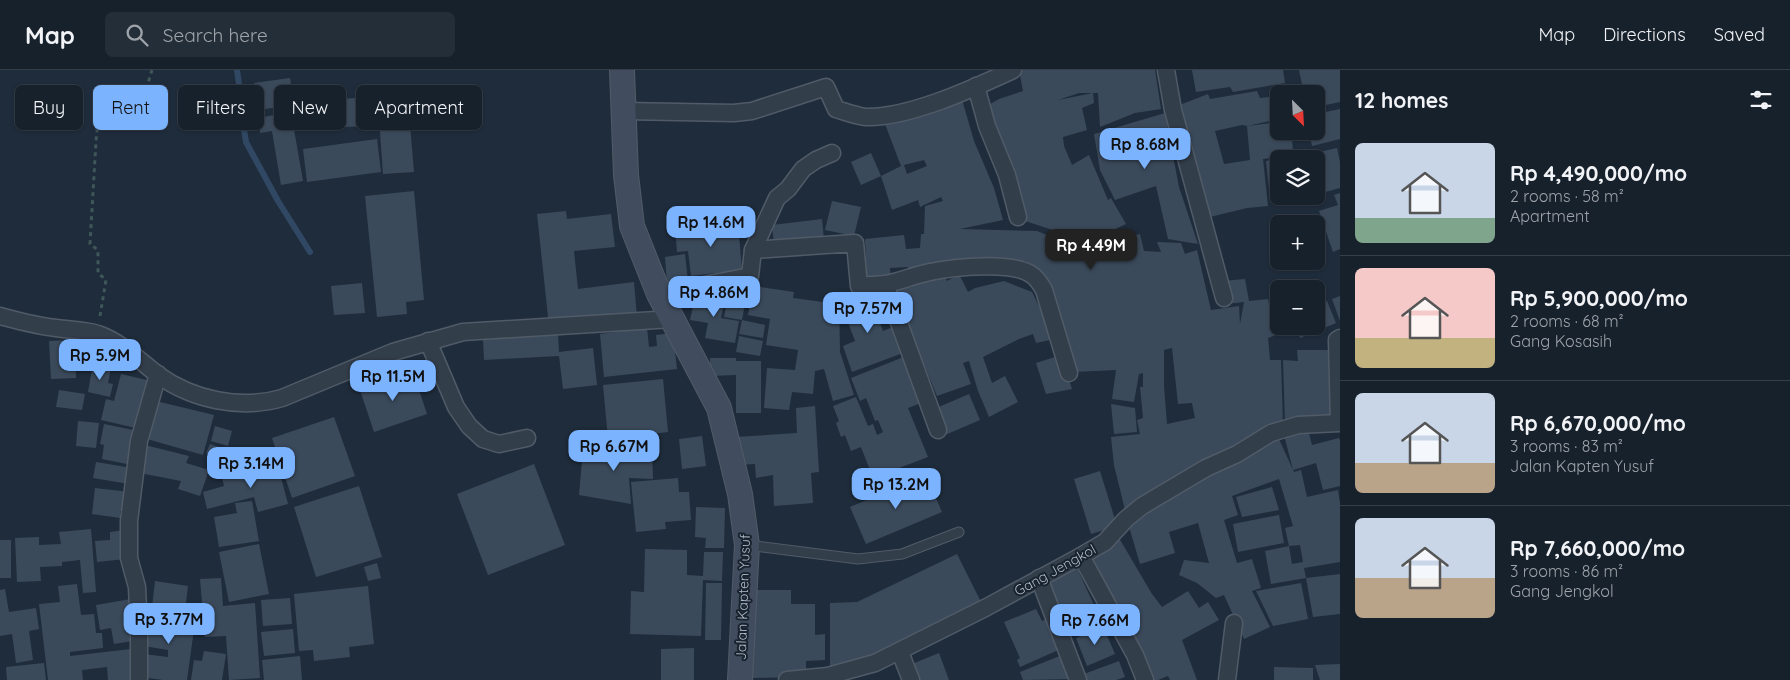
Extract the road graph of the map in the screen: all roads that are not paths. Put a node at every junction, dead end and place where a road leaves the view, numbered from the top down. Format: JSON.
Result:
{"nodes":[{"id":1,"x":622,"y":70,"type":"edge"},
{"id":2,"x":1013,"y":70,"type":"edge"},
{"id":3,"x":1166,"y":70,"type":"edge"},
{"id":4,"x":976,"y":86,"type":"junction"},
{"id":5,"x":624,"y":110,"type":"junction"},
{"id":6,"x":832,"y":154,"type":"dead end"},
{"id":7,"x":1018,"y":217,"type":"dead end"},
{"id":8,"x":753,"y":250,"type":"junction"},
{"id":9,"x":884,"y":284,"type":"junction"},
{"id":10,"x":659,"y":294,"type":"junction"},
{"id":11,"x":1224,"y":298,"type":"dead end"},
{"id":12,"x":0,"y":316,"type":"edge"},
{"id":13,"x":672,"y":319,"type":"junction"},
{"id":14,"x":1340,"y":338,"type":"edge"},
{"id":15,"x":428,"y":341,"type":"junction"},
{"id":16,"x":1070,"y":373,"type":"dead end"},
{"id":17,"x":158,"y":374,"type":"junction"},
{"id":18,"x":938,"y":430,"type":"dead end"},
{"id":19,"x":528,"y":438,"type":"dead end"},
{"id":20,"x":959,"y":532,"type":"dead end"},
{"id":21,"x":747,"y":545,"type":"junction"},
{"id":22,"x":1082,"y":556,"type":"junction"},
{"id":23,"x":1039,"y":578,"type":"junction"},
{"id":24,"x":1234,"y":623,"type":"dead end"},
{"id":25,"x":900,"y":652,"type":"junction"},
{"id":26,"x":139,"y":680,"type":"edge"},
{"id":27,"x":740,"y":680,"type":"edge"},
{"id":28,"x":787,"y":680,"type":"edge"},
{"id":29,"x":911,"y":680,"type":"edge"},
{"id":30,"x":1078,"y":680,"type":"edge"},
{"id":31,"x":1145,"y":680,"type":"edge"},
{"id":32,"x":1227,"y":680,"type":"edge"}],
"edges":[{"from":1,"to":5,"type":"main road","name":"Jalan Kapten Yusuf"},
{"from":2,"to":4,"type":"street"},
{"from":3,"to":11,"type":"street"},
{"from":4,"to":5,"type":"street"},
{"from":4,"to":7,"type":"street"},
{"from":5,"to":10,"type":"main road","name":"Jalan Kapten Yusuf"},
{"from":6,"to":8,"type":"street"},
{"from":8,"to":9,"type":"street"},
{"from":8,"to":10,"type":"street"},
{"from":9,"to":16,"type":"street"},
{"from":9,"to":18,"type":"street"},
{"from":10,"to":13,"type":"main road","name":"Jalan Kapten Yusuf"},
{"from":12,"to":17,"type":"street"},
{"from":13,"to":15,"type":"street"},
{"from":13,"to":21,"type":"main road","name":"Jalan Kapten Yusuf"},
{"from":14,"to":22,"type":"street","name":"Gang Jengkol"},
{"from":15,"to":17,"type":"street"},
{"from":15,"to":19,"type":"street"},
{"from":17,"to":26,"type":"street"},
{"from":20,"to":21,"type":"lane"},
{"from":21,"to":27,"type":"main road","name":"Jalan Kapten Yusuf"},
{"from":22,"to":23,"type":"street","name":"Gang Jengkol"},
{"from":22,"to":31,"type":"street"},
{"from":23,"to":25,"type":"street","name":"Gang Jengkol"},
{"from":23,"to":30,"type":"street"},
{"from":24,"to":32,"type":"street"},
{"from":25,"to":28,"type":"street","name":"Gang Jengkol"},
{"from":25,"to":29,"type":"street"}]}
